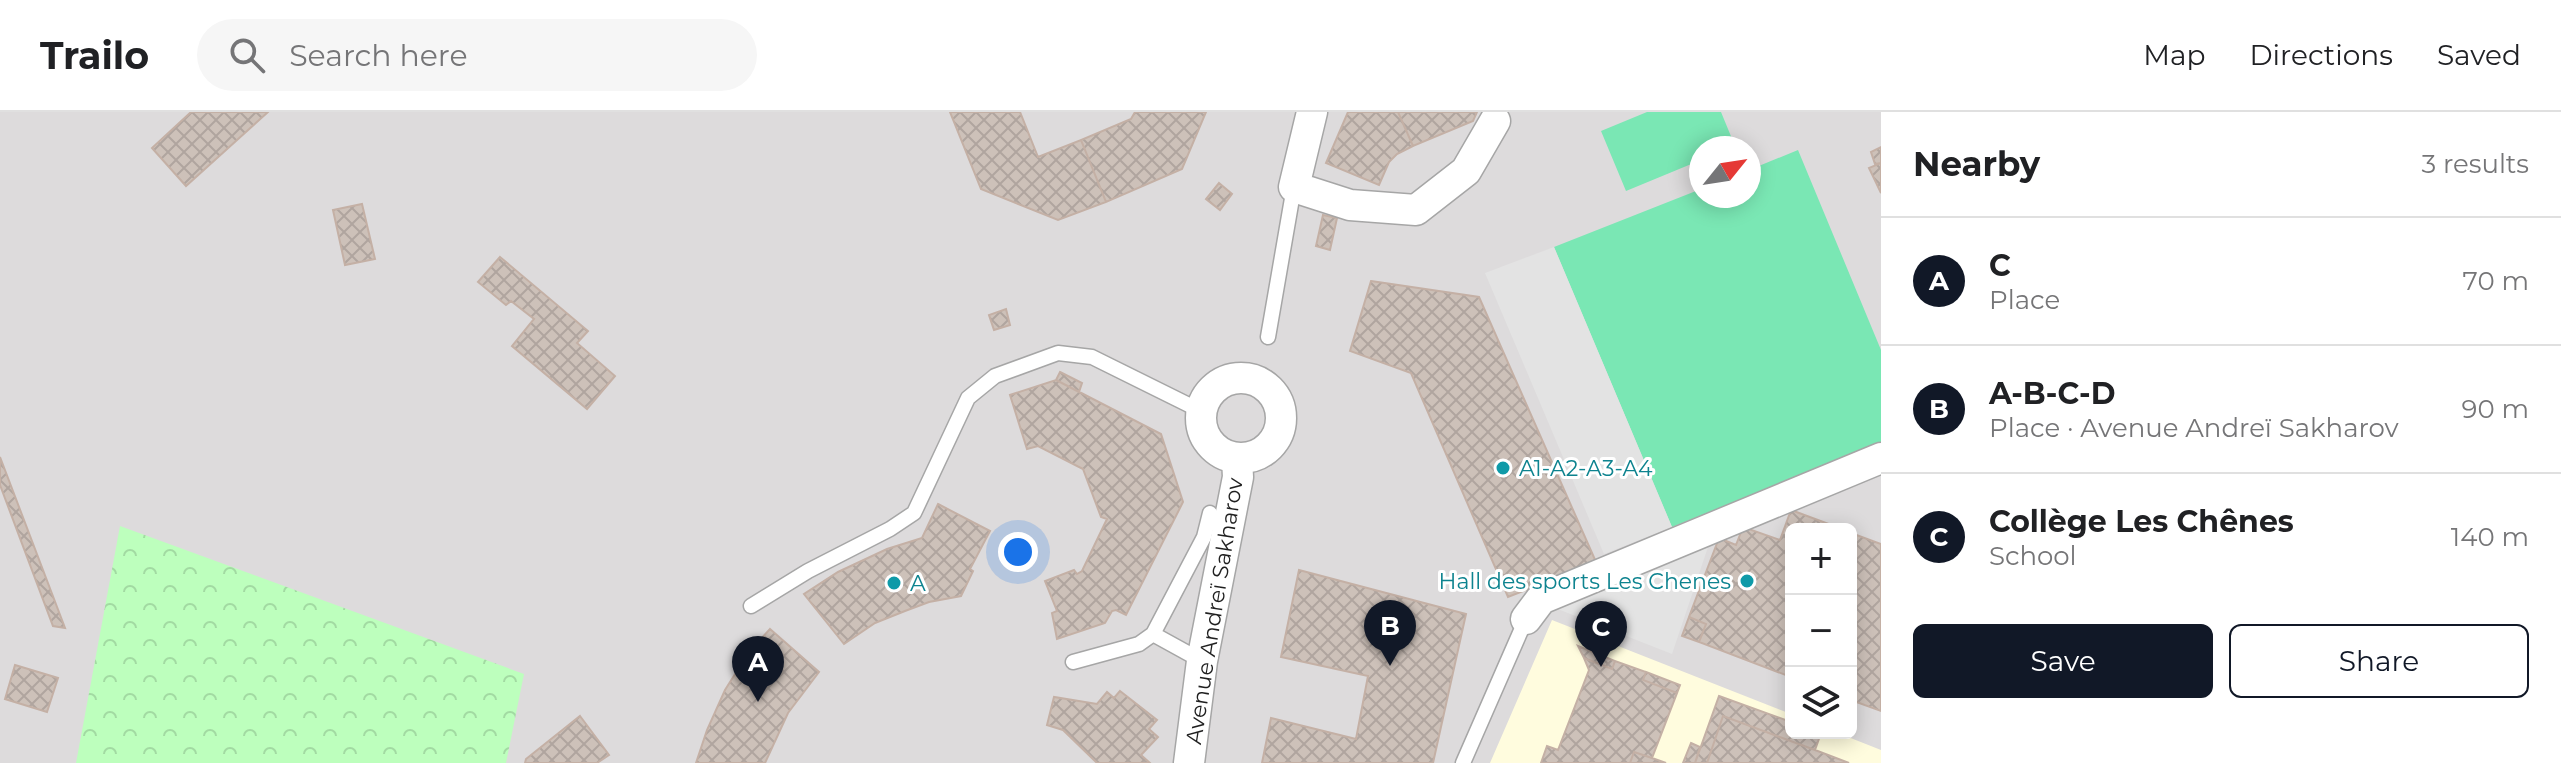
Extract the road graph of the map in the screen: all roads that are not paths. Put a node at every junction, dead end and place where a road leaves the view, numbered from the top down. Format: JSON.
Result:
{"nodes":[{"id":1,"x":1312,"y":112,"type":"edge"},
{"id":2,"x":1501,"y":116,"type":"edge"},
{"id":3,"x":1294,"y":187,"type":"junction"},
{"id":4,"x":1268,"y":337,"type":"dead end"},
{"id":5,"x":1201,"y":411,"type":"junction"},
{"id":6,"x":1881,"y":458,"type":"edge"},
{"id":7,"x":1237,"y":459,"type":"junction"},
{"id":8,"x":1210,"y":513,"type":"dead end"},
{"id":9,"x":751,"y":606,"type":"dead end"},
{"id":10,"x":1526,"y":619,"type":"joint"},
{"id":11,"x":1153,"y":634,"type":"junction"},
{"id":12,"x":1202,"y":661,"type":"junction"},
{"id":13,"x":1073,"y":662,"type":"dead end"},
{"id":14,"x":1189,"y":763,"type":"edge"},
{"id":15,"x":1463,"y":763,"type":"edge"}],
"edges":[{"from":1,"to":3,"type":"street"},
{"from":2,"to":3,"type":"street"},
{"from":3,"to":4,"type":"lane"},
{"from":5,"to":7,"type":"street","name":"Avenue Andreï Sakharov"},
{"from":5,"to":7,"type":"street","name":"Avenue Andreï Sakharov"},
{"from":5,"to":9,"type":"lane"},
{"from":6,"to":10,"type":"street"},
{"from":7,"to":12,"type":"street","name":"Avenue Andreï Sakharov"},
{"from":8,"to":11,"type":"lane"},
{"from":10,"to":15,"type":"lane"},
{"from":11,"to":12,"type":"lane"},
{"from":11,"to":13,"type":"lane"},
{"from":12,"to":14,"type":"street","name":"Avenue Andreï Sakharov"}]}
